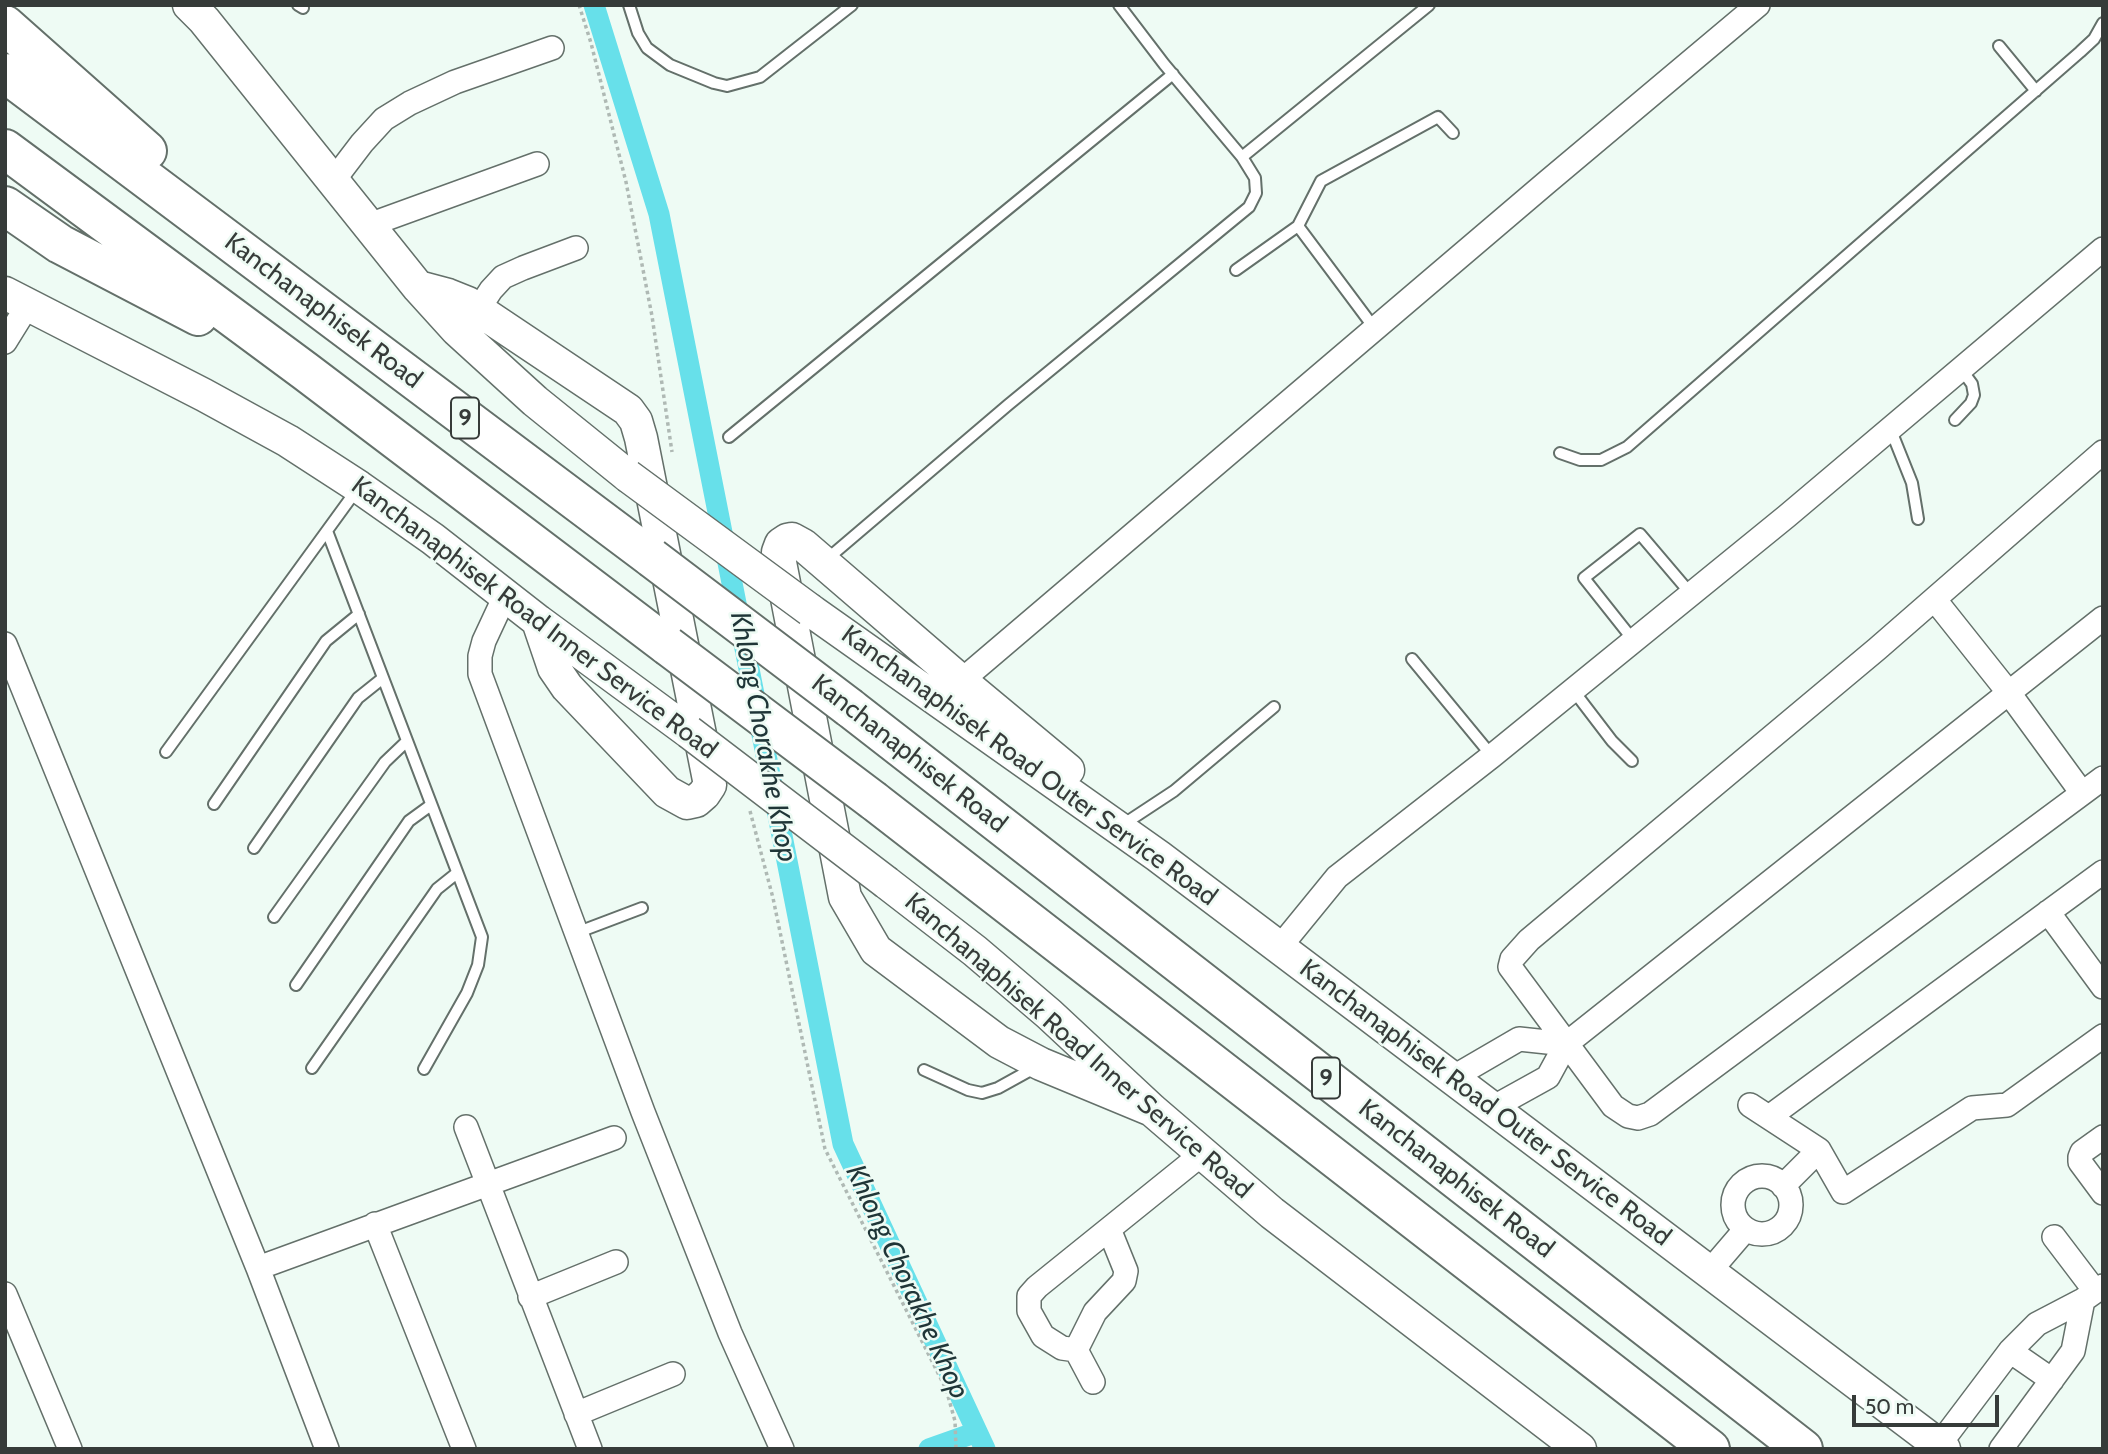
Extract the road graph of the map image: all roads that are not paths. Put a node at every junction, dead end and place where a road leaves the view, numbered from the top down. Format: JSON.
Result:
{"nodes":[{"id":1,"x":629,"y":5,"type":"edge"},
{"id":2,"x":852,"y":5,"type":"edge"},
{"id":3,"x":1119,"y":5,"type":"edge"},
{"id":4,"x":1429,"y":5,"type":"edge"},
{"id":5,"x":1758,"y":5,"type":"edge"},
{"id":6,"x":202,"y":10,"type":"edge"},
{"id":7,"x":2103,"y":23,"type":"edge"},
{"id":8,"x":5,"y":25,"type":"edge"},
{"id":9,"x":1998,"y":46,"type":"dead end"},
{"id":10,"x":552,"y":48,"type":"dead end"},
{"id":11,"x":5,"y":73,"type":"edge"},
{"id":12,"x":1173,"y":75,"type":"junction"},
{"id":13,"x":2036,"y":91,"type":"junction"},
{"id":14,"x":1453,"y":133,"type":"dead end"},
{"id":15,"x":5,"y":149,"type":"edge"},
{"id":16,"x":1242,"y":157,"type":"junction"},
{"id":17,"x":537,"y":164,"type":"dead end"},
{"id":18,"x":333,"y":181,"type":"junction"},
{"id":19,"x":5,"y":206,"type":"edge"},
{"id":20,"x":5,"y":224,"type":"edge"},
{"id":21,"x":369,"y":225,"type":"junction"},
{"id":22,"x":1298,"y":226,"type":"junction"},
{"id":23,"x":60,"y":244,"type":"junction"},
{"id":24,"x":576,"y":248,"type":"dead end"},
{"id":25,"x":2103,"y":249,"type":"edge"},
{"id":26,"x":1236,"y":270,"type":"dead end"},
{"id":27,"x":279,"y":279,"type":"junction"},
{"id":28,"x":418,"y":286,"type":"junction"},
{"id":29,"x":17,"y":299,"type":"edge"},
{"id":30,"x":478,"y":310,"type":"junction"},
{"id":31,"x":1375,"y":329,"type":"junction"},
{"id":32,"x":5,"y":342,"type":"edge"},
{"id":33,"x":1961,"y":369,"type":"junction"},
{"id":34,"x":305,"y":371,"type":"junction"},
{"id":35,"x":1955,"y":420,"type":"dead end"},
{"id":36,"x":1890,"y":428,"type":"junction"},
{"id":37,"x":729,"y":437,"type":"dead end"},
{"id":38,"x":2103,"y":452,"type":"edge"},
{"id":39,"x":1560,"y":453,"type":"dead end"},
{"id":40,"x":359,"y":487,"type":"junction"},
{"id":41,"x":1918,"y":519,"type":"dead end"},
{"id":42,"x":327,"y":531,"type":"junction"},
{"id":43,"x":824,"y":562,"type":"junction"},
{"id":44,"x":1691,"y":594,"type":"junction"},
{"id":45,"x":505,"y":596,"type":"junction"},
{"id":46,"x":1935,"y":600,"type":"junction"},
{"id":47,"x":359,"y":614,"type":"junction"},
{"id":48,"x":2103,"y":618,"type":"edge"},
{"id":49,"x":538,"y":621,"type":"junction"},
{"id":50,"x":1634,"y":641,"type":"junction"},
{"id":51,"x":5,"y":644,"type":"edge"},
{"id":52,"x":1412,"y":659,"type":"dead end"},
{"id":53,"x":383,"y":678,"type":"junction"},
{"id":54,"x":961,"y":681,"type":"junction"},
{"id":55,"x":1573,"y":690,"type":"junction"},
{"id":56,"x":2009,"y":693,"type":"junction"},
{"id":57,"x":1275,"y":707,"type":"dead end"},
{"id":58,"x":407,"y":741,"type":"junction"},
{"id":59,"x":166,"y":752,"type":"dead end"},
{"id":60,"x":1492,"y":756,"type":"junction"},
{"id":61,"x":1632,"y":761,"type":"dead end"},
{"id":62,"x":2103,"y":778,"type":"edge"},
{"id":63,"x":2082,"y":793,"type":"junction"},
{"id":64,"x":214,"y":804,"type":"dead end"},
{"id":65,"x":431,"y":805,"type":"junction"},
{"id":66,"x":1130,"y":820,"type":"junction"},
{"id":67,"x":254,"y":848,"type":"dead end"},
{"id":68,"x":1157,"y":856,"type":"junction"},
{"id":69,"x":2103,"y":872,"type":"edge"},
{"id":70,"x":457,"y":873,"type":"junction"},
{"id":71,"x":642,"y":908,"type":"dead end"},
{"id":72,"x":2048,"y":912,"type":"junction"},
{"id":73,"x":274,"y":917,"type":"dead end"},
{"id":74,"x":576,"y":933,"type":"junction"},
{"id":75,"x":1279,"y":948,"type":"junction"},
{"id":76,"x":296,"y":985,"type":"dead end"},
{"id":77,"x":2103,"y":988,"type":"edge"},
{"id":78,"x":2103,"y":1036,"type":"edge"},
{"id":79,"x":1566,"y":1045,"type":"junction"},
{"id":80,"x":1041,"y":1064,"type":"junction"},
{"id":81,"x":312,"y":1068,"type":"dead end"},
{"id":82,"x":424,"y":1069,"type":"dead end"},
{"id":83,"x":924,"y":1070,"type":"dead end"},
{"id":84,"x":1452,"y":1078,"type":"junction"},
{"id":85,"x":1750,"y":1105,"type":"dead end"},
{"id":86,"x":1492,"y":1108,"type":"junction"},
{"id":87,"x":1152,"y":1111,"type":"junction"},
{"id":88,"x":1769,"y":1117,"type":"junction"},
{"id":89,"x":466,"y":1127,"type":"dead end"},
{"id":90,"x":2103,"y":1137,"type":"edge"},
{"id":91,"x":614,"y":1138,"type":"dead end"},
{"id":92,"x":1819,"y":1150,"type":"junction"},
{"id":93,"x":1202,"y":1154,"type":"junction"},
{"id":94,"x":486,"y":1184,"type":"junction"},
{"id":95,"x":1783,"y":1186,"type":"junction"},
{"id":96,"x":2103,"y":1193,"type":"edge"},
{"id":97,"x":375,"y":1224,"type":"junction"},
{"id":98,"x":1109,"y":1229,"type":"junction"},
{"id":99,"x":1745,"y":1230,"type":"junction"},
{"id":100,"x":2054,"y":1237,"type":"dead end"},
{"id":101,"x":616,"y":1262,"type":"dead end"},
{"id":102,"x":258,"y":1268,"type":"junction"},
{"id":103,"x":1709,"y":1272,"type":"junction"},
{"id":104,"x":2094,"y":1292,"type":"edge"},
{"id":105,"x":5,"y":1294,"type":"edge"},
{"id":106,"x":530,"y":1297,"type":"junction"},
{"id":107,"x":1076,"y":1350,"type":"junction"},
{"id":108,"x":2011,"y":1351,"type":"junction"},
{"id":109,"x":673,"y":1374,"type":"dead end"},
{"id":110,"x":2052,"y":1380,"type":"junction"},
{"id":111,"x":1093,"y":1382,"type":"dead end"},
{"id":112,"x":576,"y":1414,"type":"junction"},
{"id":113,"x":1941,"y":1447,"type":"edge"},
{"id":114,"x":70,"y":1449,"type":"edge"},
{"id":115,"x":327,"y":1449,"type":"edge"},
{"id":116,"x":464,"y":1449,"type":"edge"},
{"id":117,"x":590,"y":1449,"type":"edge"},
{"id":118,"x":782,"y":1449,"type":"edge"},
{"id":119,"x":1580,"y":1449,"type":"edge"},
{"id":120,"x":1710,"y":1449,"type":"edge"},
{"id":121,"x":1803,"y":1449,"type":"edge"},
{"id":122,"x":2001,"y":1449,"type":"edge"}],
"edges":[{"from":1,"to":2,"type":"lane"},
{"from":3,"to":12,"type":"lane"},
{"from":4,"to":16,"type":"lane"},
{"from":5,"to":31,"type":"street"},
{"from":6,"to":18,"type":"main road","name":"Kanchanaphisek Road Outer Service Road"},
{"from":7,"to":13,"type":"lane"},
{"from":8,"to":27,"type":"highway"},
{"from":9,"to":13,"type":"lane"},
{"from":10,"to":18,"type":"street"},
{"from":11,"to":27,"type":"highway","name":"Kanchanaphisek Road","number":"9"},
{"from":12,"to":16,"type":"lane"},
{"from":12,"to":37,"type":"lane"},
{"from":13,"to":39,"type":"lane"},
{"from":14,"to":22,"type":"lane"},
{"from":15,"to":34,"type":"highway","number":"9"},
{"from":16,"to":43,"type":"lane"},
{"from":17,"to":21,"type":"street"},
{"from":18,"to":21,"type":"main road","name":"Kanchanaphisek Road Outer Service Road"},
{"from":19,"to":23,"type":"highway"},
{"from":20,"to":23,"type":"highway"},
{"from":21,"to":28,"type":"main road","name":"Kanchanaphisek Road Outer Service Road"},
{"from":22,"to":26,"type":"lane"},
{"from":22,"to":31,"type":"lane"},
{"from":23,"to":34,"type":"highway"},
{"from":24,"to":30,"type":"street"},
{"from":25,"to":33,"type":"street"},
{"from":27,"to":121,"type":"highway","name":"Kanchanaphisek Road","number":"9","bridge":true},
{"from":28,"to":30,"type":"main road"},
{"from":28,"to":68,"type":"main road","name":"Kanchanaphisek Road Outer Service Road","bridge":true},
{"from":29,"to":32,"type":"street"},
{"from":29,"to":40,"type":"main road","name":"Kanchanaphisek Road Inner Service Road"},
{"from":30,"to":49,"type":"main road"},
{"from":31,"to":54,"type":"street"},
{"from":33,"to":35,"type":"lane"},
{"from":33,"to":36,"type":"street"},
{"from":34,"to":120,"type":"highway","number":"9","bridge":true},
{"from":36,"to":41,"type":"lane"},
{"from":36,"to":44,"type":"street"},
{"from":38,"to":46,"type":"street"},
{"from":40,"to":42,"type":"lane"},
{"from":40,"to":45,"type":"main road","name":"Kanchanaphisek Road Inner Service Road"},
{"from":42,"to":47,"type":"lane"},
{"from":42,"to":59,"type":"lane"},
{"from":43,"to":54,"type":"main road"},
{"from":43,"to":80,"type":"main road"},
{"from":44,"to":50,"type":"street"},
{"from":44,"to":50,"type":"lane"},
{"from":45,"to":49,"type":"main road","name":"Kanchanaphisek Road Inner Service Road"},
{"from":45,"to":74,"type":"street"},
{"from":46,"to":56,"type":"street"},
{"from":46,"to":79,"type":"street"},
{"from":47,"to":53,"type":"lane"},
{"from":47,"to":64,"type":"lane"},
{"from":48,"to":56,"type":"street"},
{"from":49,"to":87,"type":"main road","name":"Kanchanaphisek Road Inner Service Road","bridge":true},
{"from":50,"to":55,"type":"street"},
{"from":51,"to":102,"type":"street"},
{"from":52,"to":60,"type":"lane"},
{"from":53,"to":58,"type":"lane"},
{"from":53,"to":67,"type":"lane"},
{"from":54,"to":66,"type":"main road"},
{"from":55,"to":60,"type":"street"},
{"from":55,"to":61,"type":"lane"},
{"from":56,"to":63,"type":"street"},
{"from":56,"to":79,"type":"street"},
{"from":57,"to":66,"type":"lane"},
{"from":58,"to":65,"type":"lane"},
{"from":58,"to":73,"type":"lane"},
{"from":60,"to":75,"type":"street"},
{"from":62,"to":63,"type":"street"},
{"from":63,"to":79,"type":"street"},
{"from":65,"to":70,"type":"lane"},
{"from":65,"to":76,"type":"lane"},
{"from":66,"to":68,"type":"main road"},
{"from":68,"to":75,"type":"main road","name":"Kanchanaphisek Road Outer Service Road"},
{"from":69,"to":72,"type":"street"},
{"from":70,"to":81,"type":"lane"},
{"from":70,"to":82,"type":"lane"},
{"from":71,"to":74,"type":"lane"},
{"from":72,"to":77,"type":"street"},
{"from":72,"to":88,"type":"street"},
{"from":74,"to":118,"type":"street"},
{"from":75,"to":84,"type":"main road","name":"Kanchanaphisek Road Outer Service Road"},
{"from":78,"to":92,"type":"street"},
{"from":79,"to":84,"type":"street"},
{"from":79,"to":86,"type":"street"},
{"from":80,"to":83,"type":"lane"},
{"from":80,"to":87,"type":"main road"},
{"from":84,"to":86,"type":"main road","name":"Kanchanaphisek Road Outer Service Road"},
{"from":85,"to":88,"type":"street"},
{"from":86,"to":103,"type":"main road","name":"Kanchanaphisek Road Outer Service Road"},
{"from":87,"to":93,"type":"main road","name":"Kanchanaphisek Road Inner Service Road"},
{"from":88,"to":92,"type":"street"},
{"from":89,"to":94,"type":"street"},
{"from":90,"to":96,"type":"street"},
{"from":91,"to":94,"type":"street"},
{"from":92,"to":95,"type":"street"},
{"from":93,"to":98,"type":"street"},
{"from":93,"to":119,"type":"main road","name":"Kanchanaphisek Road Inner Service Road"},
{"from":94,"to":97,"type":"street"},
{"from":94,"to":106,"type":"street"},
{"from":95,"to":99,"type":"street"},
{"from":95,"to":99,"type":"street"},
{"from":97,"to":102,"type":"street"},
{"from":97,"to":116,"type":"street"},
{"from":98,"to":107,"type":"street"},
{"from":98,"to":107,"type":"street"},
{"from":99,"to":103,"type":"street"},
{"from":100,"to":104,"type":"street"},
{"from":101,"to":106,"type":"street"},
{"from":102,"to":115,"type":"street"},
{"from":103,"to":113,"type":"main road","name":"Kanchanaphisek Road Outer Service Road"},
{"from":104,"to":108,"type":"street"},
{"from":104,"to":110,"type":"street"},
{"from":105,"to":114,"type":"street"},
{"from":106,"to":112,"type":"street"},
{"from":107,"to":111,"type":"street"},
{"from":108,"to":110,"type":"street"},
{"from":108,"to":113,"type":"street"},
{"from":109,"to":112,"type":"street"},
{"from":110,"to":122,"type":"street"},
{"from":112,"to":117,"type":"street"}]}
